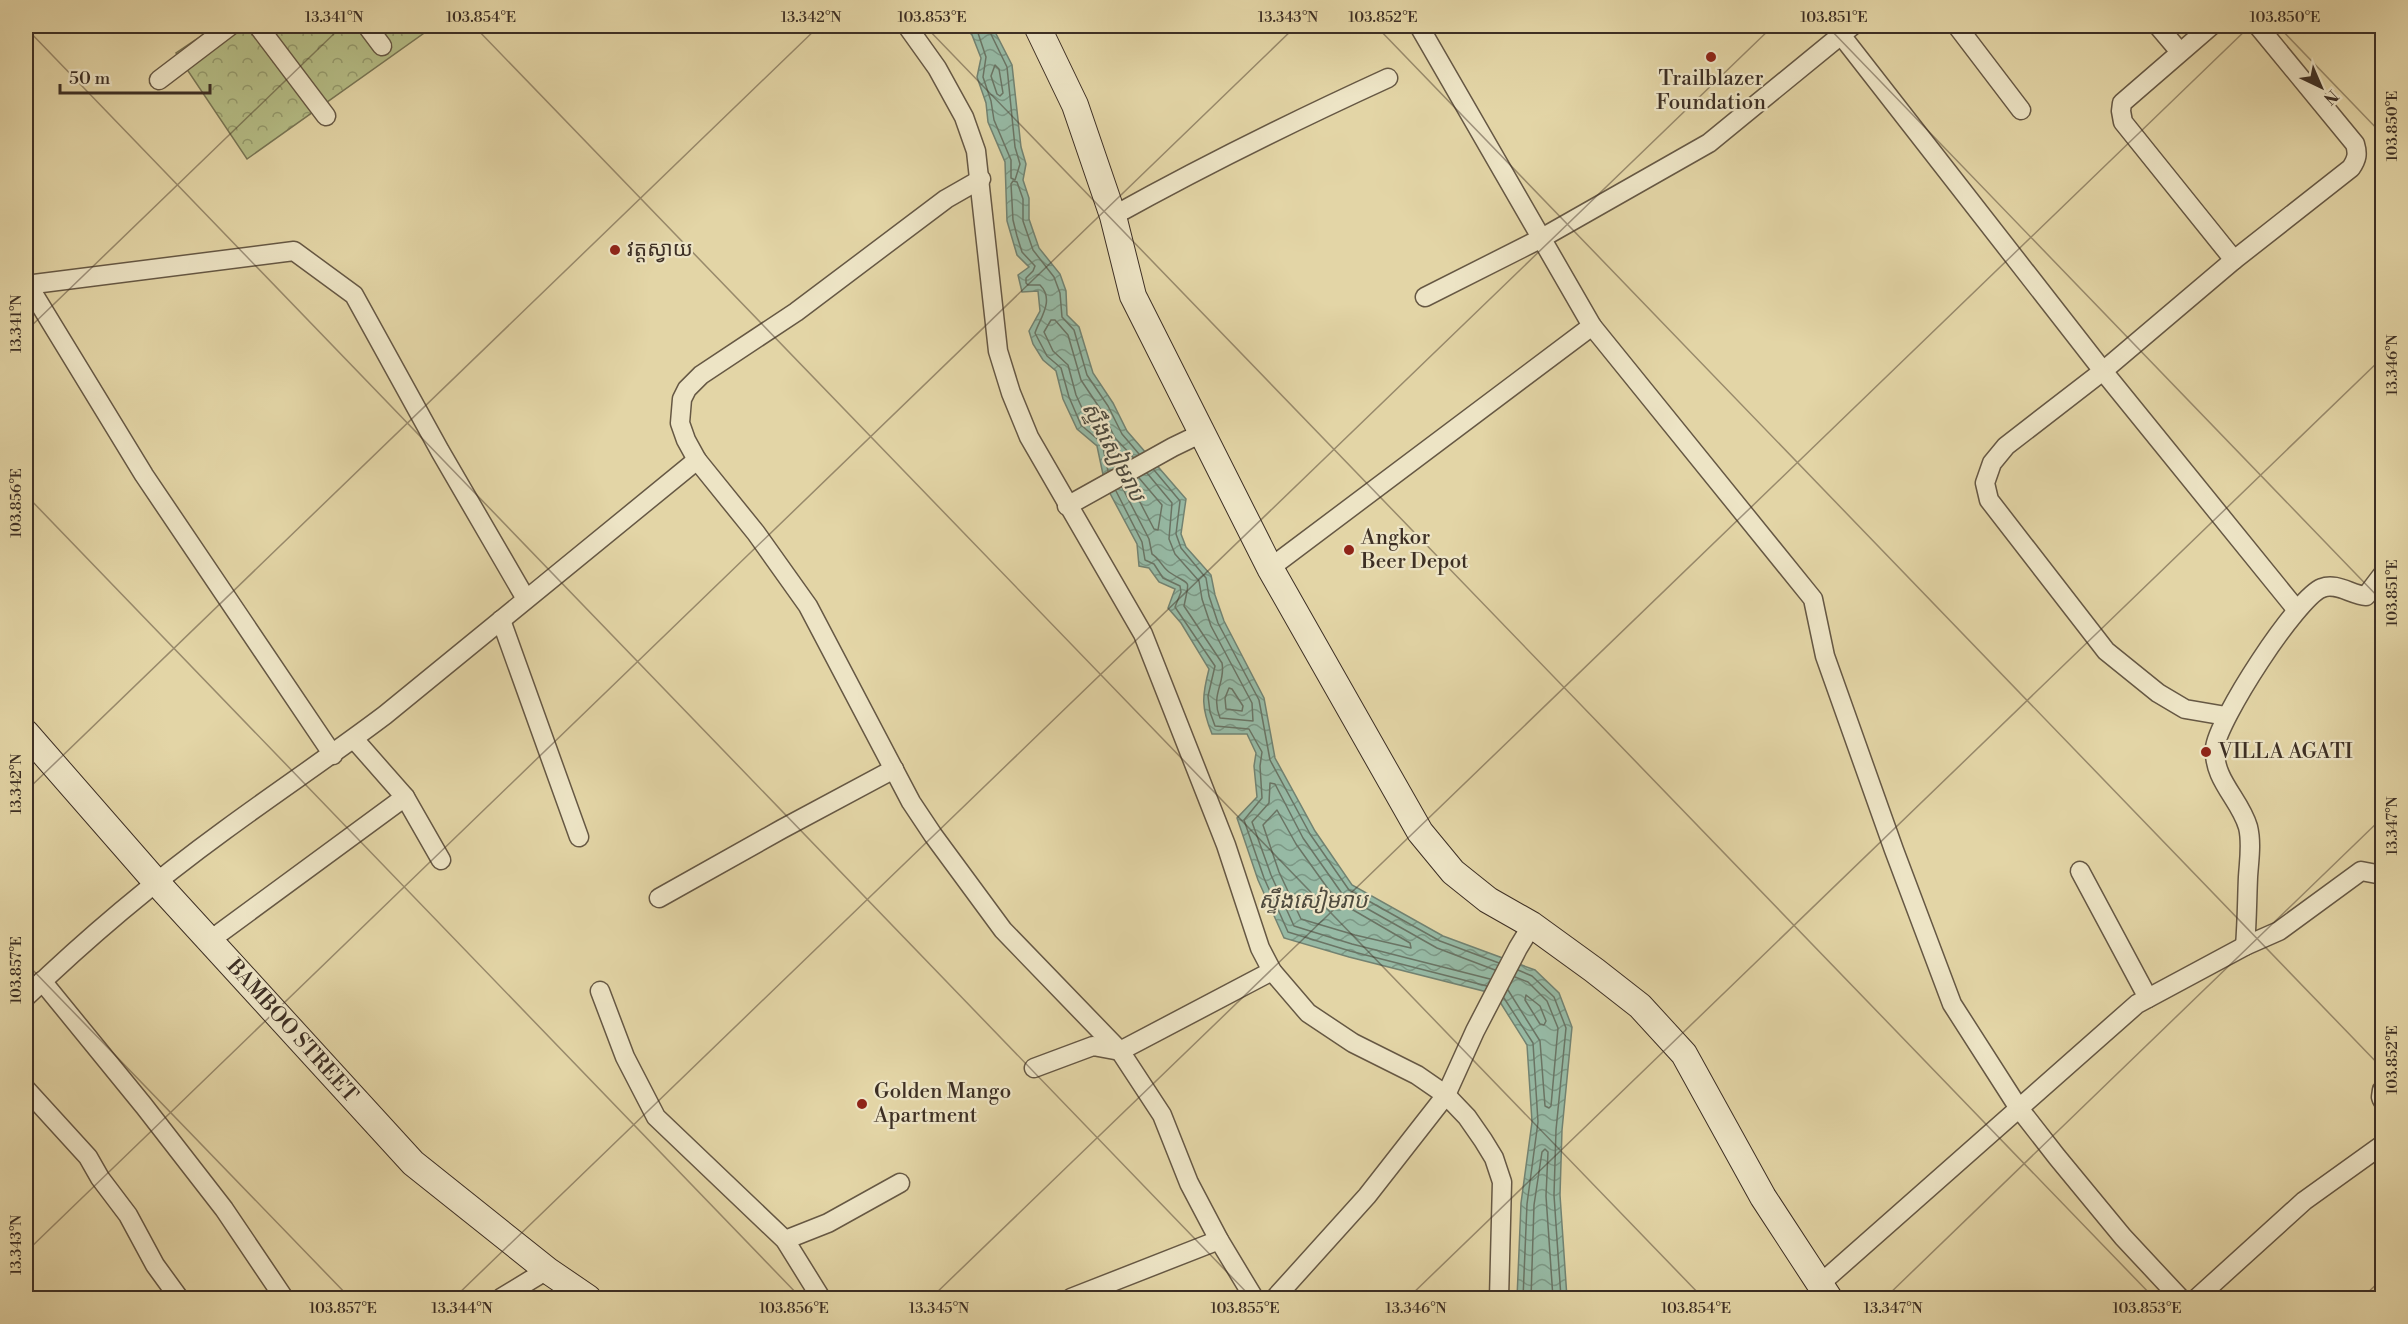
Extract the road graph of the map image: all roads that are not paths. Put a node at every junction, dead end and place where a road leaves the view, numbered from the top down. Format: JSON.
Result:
{"nodes":[{"id":1,"x":230,"y":26,"type":"edge"},
{"id":2,"x":258,"y":26,"type":"edge"},
{"id":3,"x":367,"y":26,"type":"edge"},
{"id":4,"x":907,"y":26,"type":"edge"},
{"id":5,"x":1037,"y":26,"type":"edge"},
{"id":6,"x":1419,"y":26,"type":"edge"},
{"id":7,"x":1957,"y":26,"type":"edge"},
{"id":8,"x":2158,"y":26,"type":"edge"},
{"id":9,"x":2211,"y":26,"type":"edge"},
{"id":10,"x":2258,"y":26,"type":"edge"},
{"id":11,"x":1846,"y":30,"type":"edge"},
{"id":12,"x":382,"y":46,"type":"dead end"},
{"id":13,"x":2180,"y":52,"type":"junction"},
{"id":14,"x":1388,"y":78,"type":"dead end"},
{"id":15,"x":159,"y":80,"type":"dead end"},
{"id":16,"x":2021,"y":110,"type":"dead end"},
{"id":17,"x":326,"y":116,"type":"dead end"},
{"id":18,"x":981,"y":179,"type":"junction"},
{"id":19,"x":1113,"y":216,"type":"junction"},
{"id":20,"x":1540,"y":239,"type":"junction"},
{"id":21,"x":2235,"y":260,"type":"junction"},
{"id":22,"x":27,"y":285,"type":"edge"},
{"id":23,"x":1425,"y":297,"type":"dead end"},
{"id":24,"x":1592,"y":326,"type":"junction"},
{"id":25,"x":2103,"y":371,"type":"junction"},
{"id":26,"x":1202,"y":433,"type":"junction"},
{"id":27,"x":698,"y":460,"type":"junction"},
{"id":28,"x":1067,"y":506,"type":"junction"},
{"id":29,"x":1270,"y":568,"type":"junction"},
{"id":30,"x":2382,"y":575,"type":"edge"},
{"id":31,"x":526,"y":599,"type":"junction"},
{"id":32,"x":2296,"y":609,"type":"junction"},
{"id":33,"x":501,"y":620,"type":"junction"},
{"id":34,"x":2226,"y":716,"type":"junction"},
{"id":35,"x":26,"y":733,"type":"edge"},
{"id":36,"x":354,"y":739,"type":"junction"},
{"id":37,"x":333,"y":755,"type":"junction"},
{"id":38,"x":894,"y":769,"type":"junction"},
{"id":39,"x":405,"y":797,"type":"junction"},
{"id":40,"x":579,"y":837,"type":"dead end"},
{"id":41,"x":441,"y":860,"type":"dead end"},
{"id":42,"x":2080,"y":872,"type":"dead end"},
{"id":43,"x":2382,"y":875,"type":"edge"},
{"id":44,"x":157,"y":883,"type":"junction"},
{"id":45,"x":659,"y":898,"type":"dead end"},
{"id":46,"x":1532,"y":925,"type":"junction"},
{"id":47,"x":209,"y":941,"type":"junction"},
{"id":48,"x":2245,"y":946,"type":"junction"},
{"id":49,"x":1272,"y":971,"type":"junction"},
{"id":50,"x":42,"y":981,"type":"junction"},
{"id":51,"x":600,"y":992,"type":"dead end"},
{"id":52,"x":26,"y":997,"type":"edge"},
{"id":53,"x":2148,"y":998,"type":"junction"},
{"id":54,"x":1120,"y":1051,"type":"junction"},
{"id":55,"x":1034,"y":1068,"type":"dead end"},
{"id":56,"x":26,"y":1089,"type":"edge"},
{"id":57,"x":2382,"y":1090,"type":"edge"},
{"id":58,"x":1446,"y":1095,"type":"junction"},
{"id":59,"x":2382,"y":1100,"type":"edge"},
{"id":60,"x":2018,"y":1107,"type":"junction"},
{"id":61,"x":2382,"y":1145,"type":"edge"},
{"id":62,"x":900,"y":1183,"type":"dead end"},
{"id":63,"x":784,"y":1240,"type":"junction"},
{"id":64,"x":1219,"y":1240,"type":"junction"},
{"id":65,"x":547,"y":1270,"type":"junction"},
{"id":66,"x":1825,"y":1291,"type":"edge"},
{"id":67,"x":179,"y":1299,"type":"edge"},
{"id":68,"x":284,"y":1299,"type":"edge"},
{"id":69,"x":501,"y":1299,"type":"edge"},
{"id":70,"x":588,"y":1299,"type":"edge"},
{"id":71,"x":821,"y":1299,"type":"edge"},
{"id":72,"x":1071,"y":1299,"type":"edge"},
{"id":73,"x":1254,"y":1299,"type":"edge"},
{"id":74,"x":1275,"y":1299,"type":"edge"},
{"id":75,"x":1499,"y":1299,"type":"edge"},
{"id":76,"x":2180,"y":1299,"type":"edge"},
{"id":77,"x":2197,"y":1299,"type":"edge"}],
"edges":[{"from":1,"to":15,"type":"street"},
{"from":2,"to":17,"type":"street"},
{"from":3,"to":12,"type":"street"},
{"from":4,"to":18,"type":"street"},
{"from":5,"to":19,"type":"street"},
{"from":6,"to":20,"type":"street"},
{"from":7,"to":16,"type":"street"},
{"from":8,"to":13,"type":"street"},
{"from":9,"to":13,"type":"street"},
{"from":10,"to":21,"type":"street"},
{"from":11,"to":20,"type":"street"},
{"from":11,"to":25,"type":"street"},
{"from":13,"to":21,"type":"street"},
{"from":14,"to":19,"type":"street"},
{"from":18,"to":27,"type":"street"},
{"from":18,"to":28,"type":"street"},
{"from":19,"to":26,"type":"street"},
{"from":20,"to":23,"type":"street"},
{"from":20,"to":24,"type":"street"},
{"from":21,"to":25,"type":"street"},
{"from":22,"to":31,"type":"street"},
{"from":22,"to":37,"type":"street"},
{"from":24,"to":29,"type":"street"},
{"from":24,"to":60,"type":"street"},
{"from":25,"to":32,"type":"street"},
{"from":25,"to":34,"type":"street"},
{"from":26,"to":28,"type":"street"},
{"from":26,"to":29,"type":"street"},
{"from":27,"to":31,"type":"street"},
{"from":27,"to":38,"type":"street"},
{"from":28,"to":49,"type":"street"},
{"from":29,"to":46,"type":"street"},
{"from":30,"to":32,"type":"street"},
{"from":31,"to":33,"type":"street"},
{"from":32,"to":34,"type":"street"},
{"from":33,"to":36,"type":"street"},
{"from":33,"to":40,"type":"street"},
{"from":34,"to":48,"type":"street"},
{"from":35,"to":44,"type":"street","name":"BAMBOO STREET"},
{"from":36,"to":37,"type":"street"},
{"from":36,"to":39,"type":"street"},
{"from":37,"to":44,"type":"street"},
{"from":38,"to":45,"type":"street"},
{"from":38,"to":54,"type":"street"},
{"from":39,"to":41,"type":"street"},
{"from":39,"to":47,"type":"street"},
{"from":42,"to":53,"type":"street"},
{"from":43,"to":48,"type":"street"},
{"from":44,"to":47,"type":"street","name":"BAMBOO STREET"},
{"from":44,"to":50,"type":"street"},
{"from":46,"to":58,"type":"street"},
{"from":46,"to":66,"type":"street"},
{"from":47,"to":65,"type":"street","name":"BAMBOO STREET"},
{"from":48,"to":53,"type":"street"},
{"from":49,"to":54,"type":"street"},
{"from":49,"to":58,"type":"street"},
{"from":50,"to":52,"type":"street"},
{"from":50,"to":68,"type":"street"},
{"from":51,"to":63,"type":"street"},
{"from":53,"to":60,"type":"street"},
{"from":54,"to":55,"type":"street"},
{"from":54,"to":64,"type":"street"},
{"from":56,"to":67,"type":"street"},
{"from":57,"to":59,"type":"street"},
{"from":58,"to":74,"type":"street"},
{"from":58,"to":75,"type":"street"},
{"from":60,"to":66,"type":"street"},
{"from":60,"to":76,"type":"street"},
{"from":61,"to":77,"type":"street"},
{"from":62,"to":63,"type":"street"},
{"from":63,"to":71,"type":"street"},
{"from":64,"to":72,"type":"street"},
{"from":64,"to":73,"type":"street"},
{"from":65,"to":69,"type":"street"},
{"from":65,"to":70,"type":"street","name":"BAMBOO STREET"}]}
